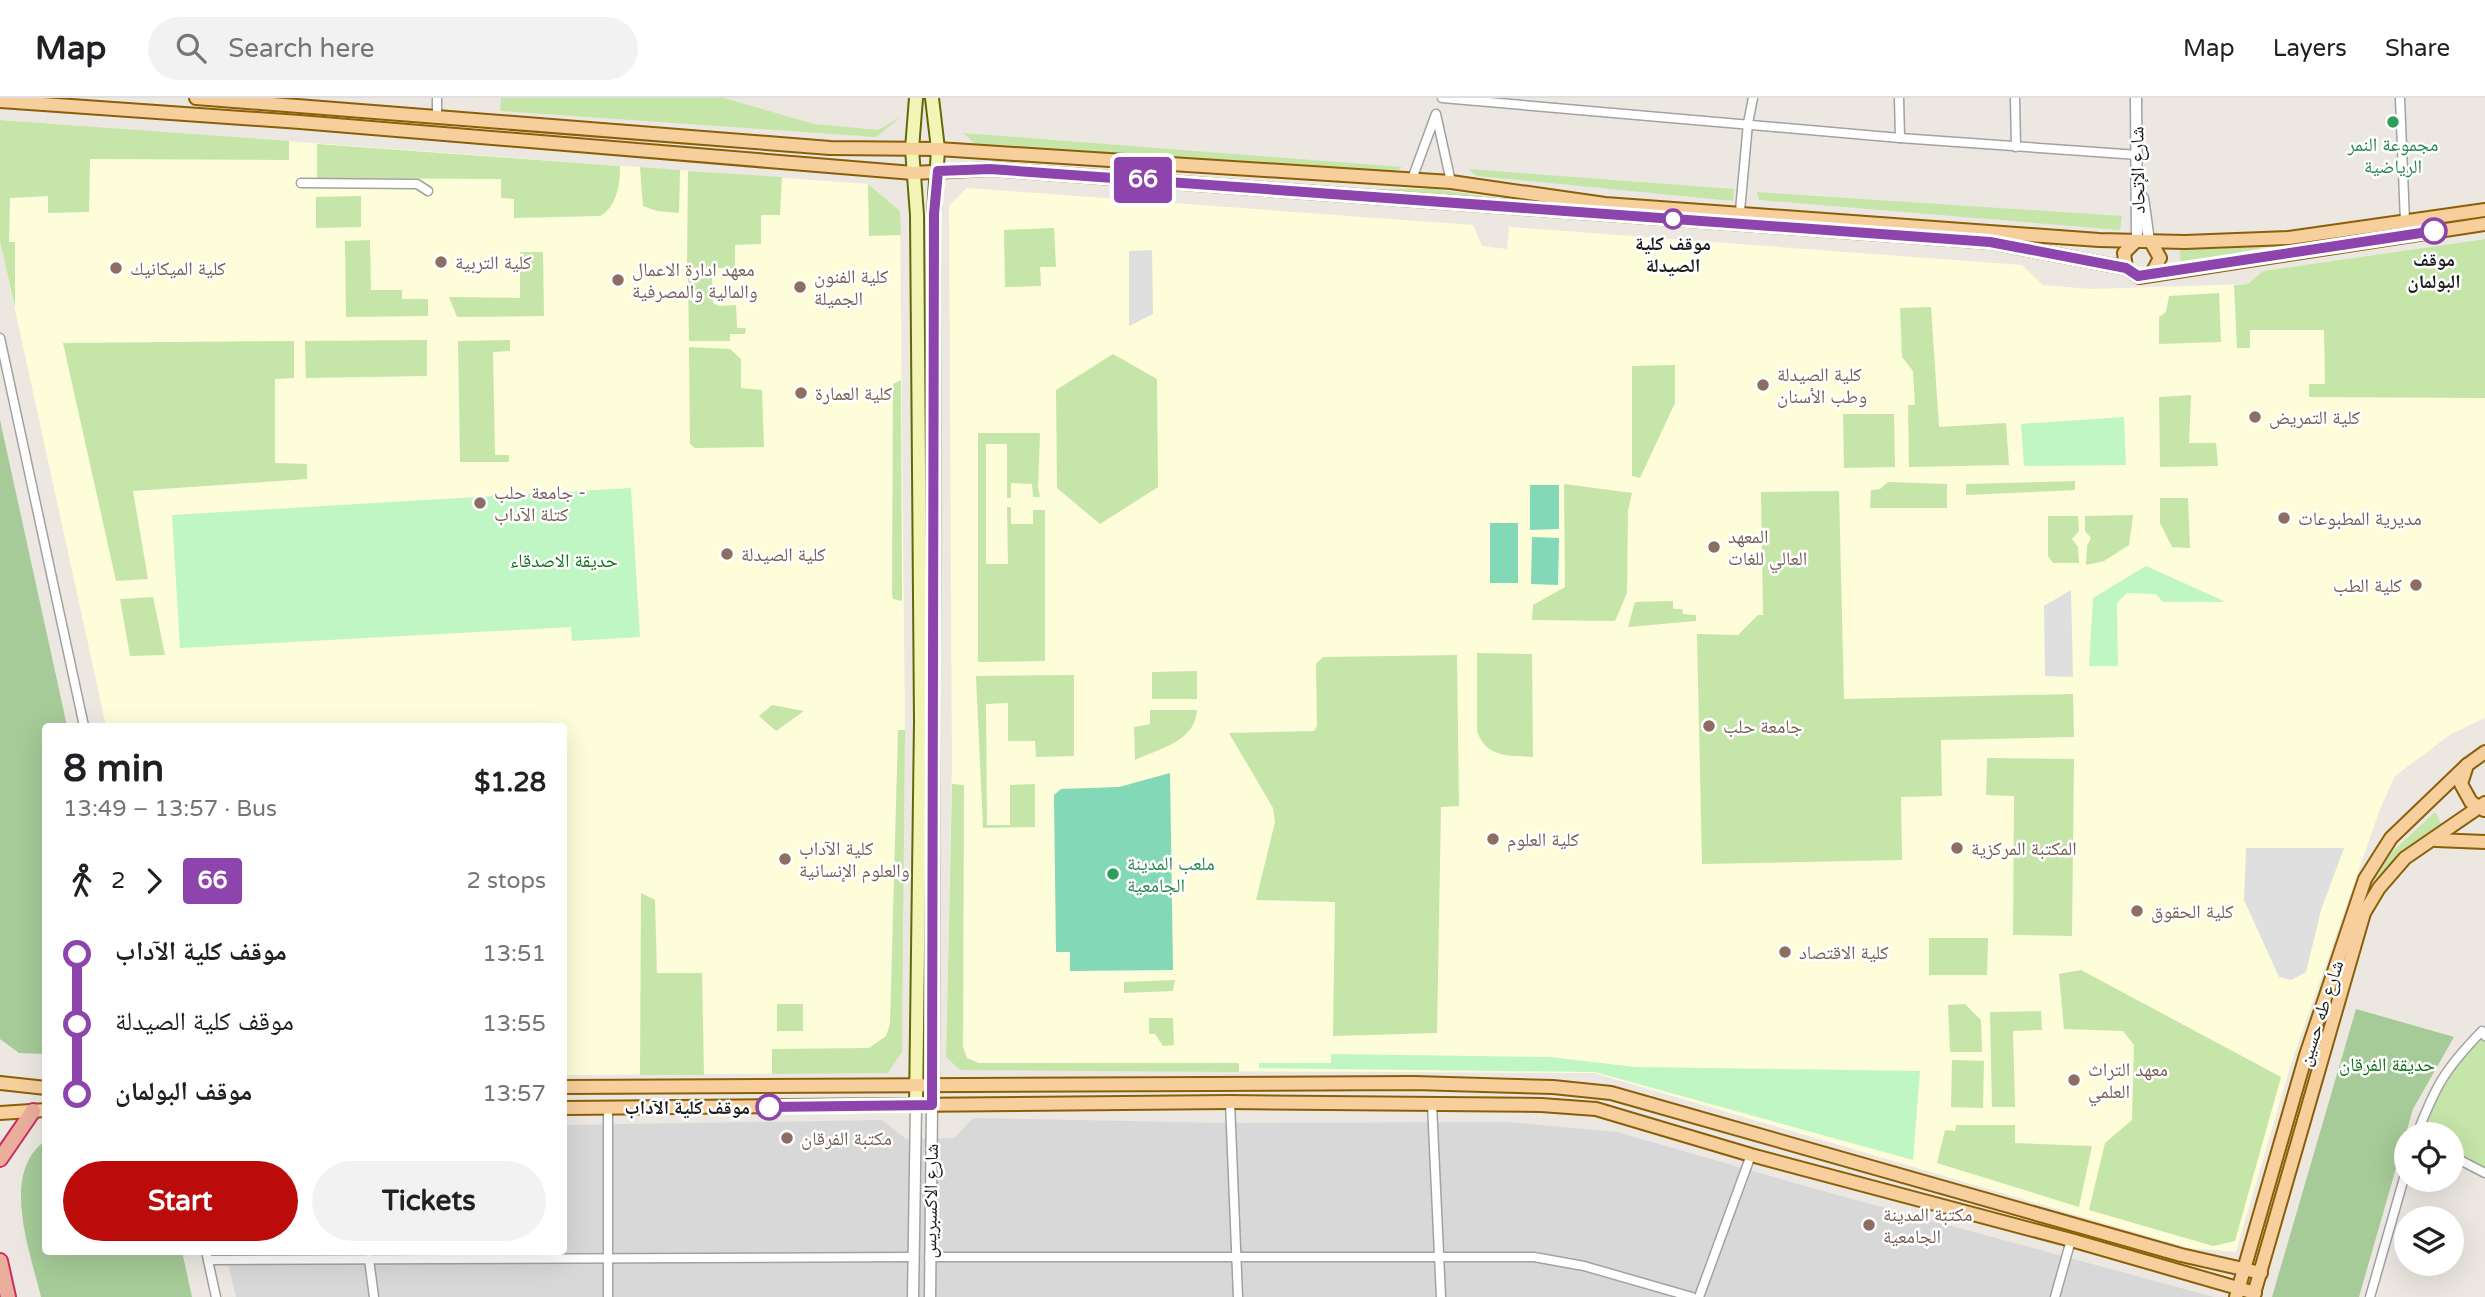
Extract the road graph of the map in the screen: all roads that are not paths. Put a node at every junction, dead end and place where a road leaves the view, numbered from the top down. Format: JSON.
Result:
{"nodes":[{"id":1,"x":195,"y":98,"type":"edge"},
{"id":2,"x":437,"y":98,"type":"edge"},
{"id":3,"x":916,"y":98,"type":"edge"},
{"id":4,"x":932,"y":98,"type":"edge"},
{"id":5,"x":1437,"y":98,"type":"edge"},
{"id":6,"x":1442,"y":98,"type":"edge"},
{"id":7,"x":1753,"y":98,"type":"edge"},
{"id":8,"x":1899,"y":98,"type":"edge"},
{"id":9,"x":2015,"y":98,"type":"edge"},
{"id":10,"x":2136,"y":98,"type":"edge"},
{"id":11,"x":2400,"y":98,"type":"edge"},
{"id":12,"x":0,"y":101,"type":"edge"},
{"id":13,"x":1436,"y":114,"type":"junction"},
{"id":14,"x":437,"y":118,"type":"junction"},
{"id":15,"x":1748,"y":123,"type":"junction"},
{"id":16,"x":1900,"y":138,"type":"junction"},
{"id":17,"x":2016,"y":147,"type":"junction"},
{"id":18,"x":912,"y":149,"type":"junction"},
{"id":19,"x":938,"y":149,"type":"junction"},
{"id":20,"x":2138,"y":155,"type":"junction"},
{"id":21,"x":938,"y":171,"type":"junction"},
{"id":22,"x":913,"y":173,"type":"junction"},
{"id":23,"x":1412,"y":179,"type":"junction"},
{"id":24,"x":1451,"y":182,"type":"junction"},
{"id":25,"x":301,"y":183,"type":"dead end"},
{"id":26,"x":428,"y":191,"type":"dead end"},
{"id":27,"x":2485,"y":210,"type":"edge"},
{"id":28,"x":1740,"y":211,"type":"junction"},
{"id":29,"x":2405,"y":222,"type":"junction"},
{"id":30,"x":2485,"y":224,"type":"edge"},
{"id":31,"x":2143,"y":242,"type":"junction"},
{"id":32,"x":2126,"y":268,"type":"junction"},
{"id":33,"x":2151,"y":275,"type":"junction"},
{"id":34,"x":0,"y":338,"type":"edge"},
{"id":35,"x":83,"y":723,"type":"edge"},
{"id":36,"x":2485,"y":752,"type":"edge"},
{"id":37,"x":2467,"y":765,"type":"junction"},
{"id":38,"x":2483,"y":807,"type":"edge"},
{"id":39,"x":2432,"y":841,"type":"junction"},
{"id":40,"x":2485,"y":842,"type":"edge"},
{"id":41,"x":2485,"y":1036,"type":"edge"},
{"id":42,"x":0,"y":1083,"type":"edge"},
{"id":43,"x":915,"y":1084,"type":"junction"},
{"id":44,"x":932,"y":1084,"type":"junction"},
{"id":45,"x":1320,"y":1085,"type":"junction"},
{"id":46,"x":567,"y":1087,"type":"edge"},
{"id":47,"x":42,"y":1088,"type":"edge"},
{"id":48,"x":1230,"y":1102,"type":"junction"},
{"id":49,"x":1432,"y":1104,"type":"junction"},
{"id":50,"x":932,"y":1105,"type":"junction"},
{"id":51,"x":1321,"y":1105,"type":"junction"},
{"id":52,"x":916,"y":1106,"type":"junction"},
{"id":53,"x":608,"y":1107,"type":"junction"},
{"id":54,"x":567,"y":1108,"type":"edge"},
{"id":55,"x":39,"y":1110,"type":"edge"},
{"id":56,"x":0,"y":1113,"type":"edge"},
{"id":57,"x":2422,"y":1122,"type":"edge"},
{"id":58,"x":1751,"y":1155,"type":"junction"},
{"id":59,"x":0,"y":1159,"type":"edge"},
{"id":60,"x":2464,"y":1162,"type":"edge"},
{"id":61,"x":2485,"y":1173,"type":"edge"},
{"id":62,"x":2400,"y":1192,"type":"edge"},
{"id":63,"x":2071,"y":1240,"type":"junction"},
{"id":64,"x":207,"y":1256,"type":"edge"},
{"id":65,"x":929,"y":1256,"type":"junction"},
{"id":66,"x":913,"y":1257,"type":"junction"},
{"id":67,"x":1235,"y":1257,"type":"junction"},
{"id":68,"x":608,"y":1258,"type":"junction"},
{"id":69,"x":1439,"y":1258,"type":"junction"},
{"id":70,"x":369,"y":1259,"type":"junction"},
{"id":71,"x":0,"y":1261,"type":"edge"},
{"id":72,"x":2244,"y":1268,"type":"junction"},
{"id":73,"x":2260,"y":1273,"type":"junction"},
{"id":74,"x":2237,"y":1293,"type":"edge"},
{"id":75,"x":2254,"y":1295,"type":"edge"},
{"id":76,"x":8,"y":1297,"type":"edge"},
{"id":77,"x":216,"y":1297,"type":"edge"},
{"id":78,"x":374,"y":1297,"type":"edge"},
{"id":79,"x":608,"y":1297,"type":"edge"},
{"id":80,"x":913,"y":1297,"type":"edge"},
{"id":81,"x":930,"y":1297,"type":"edge"},
{"id":82,"x":1238,"y":1297,"type":"edge"},
{"id":83,"x":1441,"y":1297,"type":"edge"},
{"id":84,"x":1692,"y":1297,"type":"edge"},
{"id":85,"x":1699,"y":1297,"type":"edge"},
{"id":86,"x":2055,"y":1297,"type":"edge"},
{"id":87,"x":2370,"y":1297,"type":"edge"}],
"edges":[{"from":1,"to":14,"type":"main road"},
{"from":2,"to":14,"type":"street"},
{"from":3,"to":18,"type":"main road"},
{"from":4,"to":19,"type":"main road"},
{"from":5,"to":13,"type":"street"},
{"from":6,"to":15,"type":"street"},
{"from":7,"to":15,"type":"street"},
{"from":8,"to":16,"type":"street"},
{"from":9,"to":17,"type":"street"},
{"from":10,"to":20,"type":"street","name":"شارع الإتحاد"},
{"from":11,"to":29,"type":"street"},
{"from":12,"to":22,"type":"main road"},
{"from":13,"to":23,"type":"street"},
{"from":13,"to":24,"type":"street"},
{"from":14,"to":18,"type":"main road"},
{"from":15,"to":16,"type":"street"},
{"from":15,"to":28,"type":"street"},
{"from":16,"to":17,"type":"street"},
{"from":17,"to":20,"type":"street"},
{"from":18,"to":19,"type":"main road"},
{"from":18,"to":22,"type":"main road"},
{"from":19,"to":21,"type":"main road"},
{"from":19,"to":23,"type":"main road"},
{"from":20,"to":31,"type":"street","name":"شارع الإتحاد"},
{"from":21,"to":22,"type":"main road"},
{"from":21,"to":32,"type":"main road"},
{"from":21,"to":44,"type":"main road"},
{"from":22,"to":43,"type":"main road"},
{"from":23,"to":24,"type":"main road"},
{"from":24,"to":28,"type":"main road"},
{"from":25,"to":26,"type":"street"},
{"from":27,"to":29,"type":"main road"},
{"from":28,"to":31,"type":"main road"},
{"from":29,"to":31,"type":"main road"},
{"from":30,"to":33,"type":"main road"},
{"from":31,"to":32,"type":"main road"},
{"from":31,"to":33,"type":"main road"},
{"from":32,"to":33,"type":"main road"},
{"from":34,"to":35,"type":"street"},
{"from":36,"to":37,"type":"main road","name":"شارع طه حسين"},
{"from":37,"to":38,"type":"main road"},
{"from":37,"to":72,"type":"main road","name":"شارع طه حسين"},
{"from":38,"to":39,"type":"main road"},
{"from":39,"to":40,"type":"main road"},
{"from":39,"to":73,"type":"main road"},
{"from":41,"to":57,"type":"street"},
{"from":42,"to":47,"type":"main road"},
{"from":43,"to":44,"type":"main road"},
{"from":43,"to":46,"type":"main road"},
{"from":43,"to":52,"type":"main road"},
{"from":44,"to":45,"type":"main road"},
{"from":44,"to":50,"type":"main road"},
{"from":45,"to":51,"type":"main road"},
{"from":45,"to":72,"type":"main road"},
{"from":48,"to":50,"type":"main road"},
{"from":48,"to":51,"type":"main road"},
{"from":48,"to":67,"type":"street"},
{"from":49,"to":51,"type":"main road"},
{"from":49,"to":58,"type":"main road"},
{"from":49,"to":69,"type":"street"},
{"from":50,"to":52,"type":"main road"},
{"from":50,"to":65,"type":"street","name":"شارع الاكسبريس"},
{"from":52,"to":53,"type":"main road"},
{"from":52,"to":66,"type":"street"},
{"from":53,"to":54,"type":"main road"},
{"from":53,"to":68,"type":"street"},
{"from":55,"to":56,"type":"main road"},
{"from":55,"to":59,"type":"highway"},
{"from":58,"to":63,"type":"main road"},
{"from":58,"to":85,"type":"street"},
{"from":60,"to":61,"type":"street"},
{"from":62,"to":87,"type":"street"},
{"from":63,"to":74,"type":"main road"},
{"from":63,"to":86,"type":"street"},
{"from":64,"to":70,"type":"street"},
{"from":64,"to":77,"type":"street"},
{"from":65,"to":67,"type":"street"},
{"from":65,"to":81,"type":"street","name":"شارع الاكسبريس"},
{"from":66,"to":68,"type":"street"},
{"from":66,"to":80,"type":"street"},
{"from":67,"to":69,"type":"street"},
{"from":67,"to":82,"type":"street"},
{"from":68,"to":70,"type":"street"},
{"from":68,"to":79,"type":"street"},
{"from":69,"to":83,"type":"street"},
{"from":69,"to":84,"type":"street"},
{"from":70,"to":78,"type":"street"},
{"from":71,"to":76,"type":"highway"},
{"from":72,"to":73,"type":"main road"},
{"from":72,"to":74,"type":"main road","name":"شارع طه حسين"},
{"from":73,"to":75,"type":"main road"},
{"from":74,"to":75,"type":"main road"}]}
